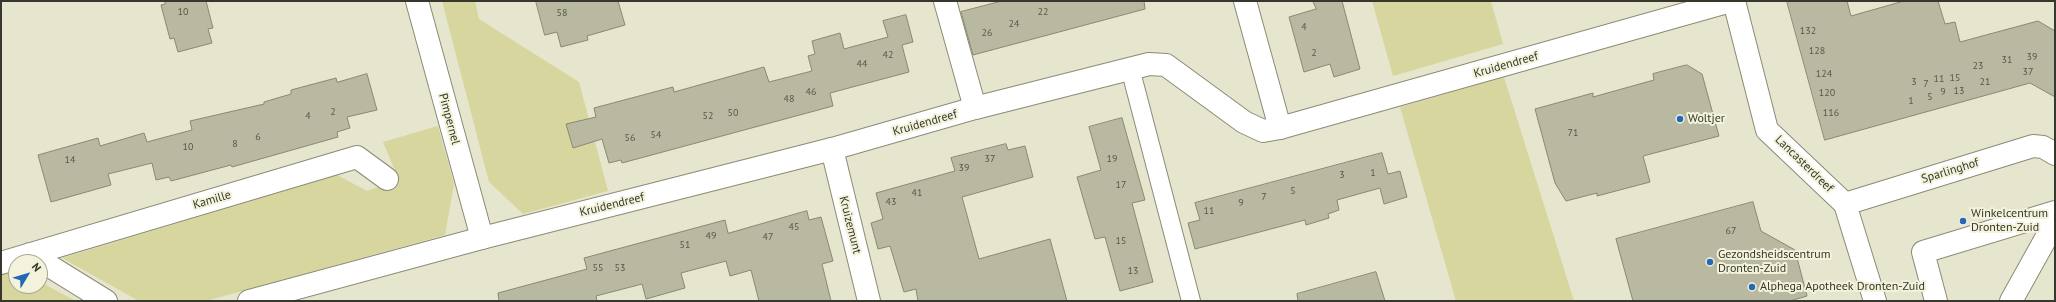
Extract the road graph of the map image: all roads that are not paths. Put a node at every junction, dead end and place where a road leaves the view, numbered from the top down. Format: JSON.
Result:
{"nodes":[{"id":1,"x":417,"y":1,"type":"edge"},
{"id":2,"x":945,"y":1,"type":"edge"},
{"id":3,"x":1245,"y":1,"type":"edge"},
{"id":4,"x":1733,"y":1,"type":"edge"},
{"id":5,"x":1130,"y":68,"type":"junction"},
{"id":6,"x":975,"y":108,"type":"junction"},
{"id":7,"x":1280,"y":128,"type":"junction"},
{"id":8,"x":832,"y":149,"type":"junction"},
{"id":9,"x":2055,"y":154,"type":"edge"},
{"id":10,"x":387,"y":179,"type":"dead end"},
{"id":11,"x":1845,"y":204,"type":"junction"},
{"id":12,"x":2055,"y":212,"type":"edge"},
{"id":13,"x":2055,"y":222,"type":"edge"},
{"id":14,"x":482,"y":238,"type":"junction"},
{"id":15,"x":30,"y":254,"type":"edge"},
{"id":16,"x":48,"y":265,"type":"edge"},
{"id":17,"x":106,"y":301,"type":"edge"},
{"id":18,"x":249,"y":301,"type":"edge"},
{"id":19,"x":869,"y":301,"type":"edge"},
{"id":20,"x":1191,"y":301,"type":"edge"},
{"id":21,"x":1875,"y":301,"type":"edge"},
{"id":22,"x":1936,"y":301,"type":"edge"},
{"id":23,"x":2011,"y":301,"type":"edge"}],
"edges":[{"from":1,"to":14,"type":"street","name":"Pimpernel"},
{"from":2,"to":6,"type":"street"},
{"from":3,"to":7,"type":"street"},
{"from":4,"to":7,"type":"street","name":"Kruidendreef"},
{"from":4,"to":11,"type":"street","name":"Lancasterdreef"},
{"from":5,"to":6,"type":"street","name":"Kruidendreef"},
{"from":5,"to":7,"type":"street","name":"Kruidendreef"},
{"from":5,"to":20,"type":"street"},
{"from":6,"to":8,"type":"street","name":"Kruidendreef"},
{"from":8,"to":14,"type":"street","name":"Kruidendreef"},
{"from":8,"to":19,"type":"street","name":"Kruizemunt"},
{"from":9,"to":11,"type":"street","name":"Sparlinghof"},
{"from":10,"to":15,"type":"street","name":"Kamille"},
{"from":11,"to":21,"type":"street","name":"Lancasterdreef"},
{"from":12,"to":22,"type":"street"},
{"from":13,"to":23,"type":"street"},
{"from":14,"to":18,"type":"street","name":"Kruidendreef"},
{"from":16,"to":17,"type":"street"}]}
